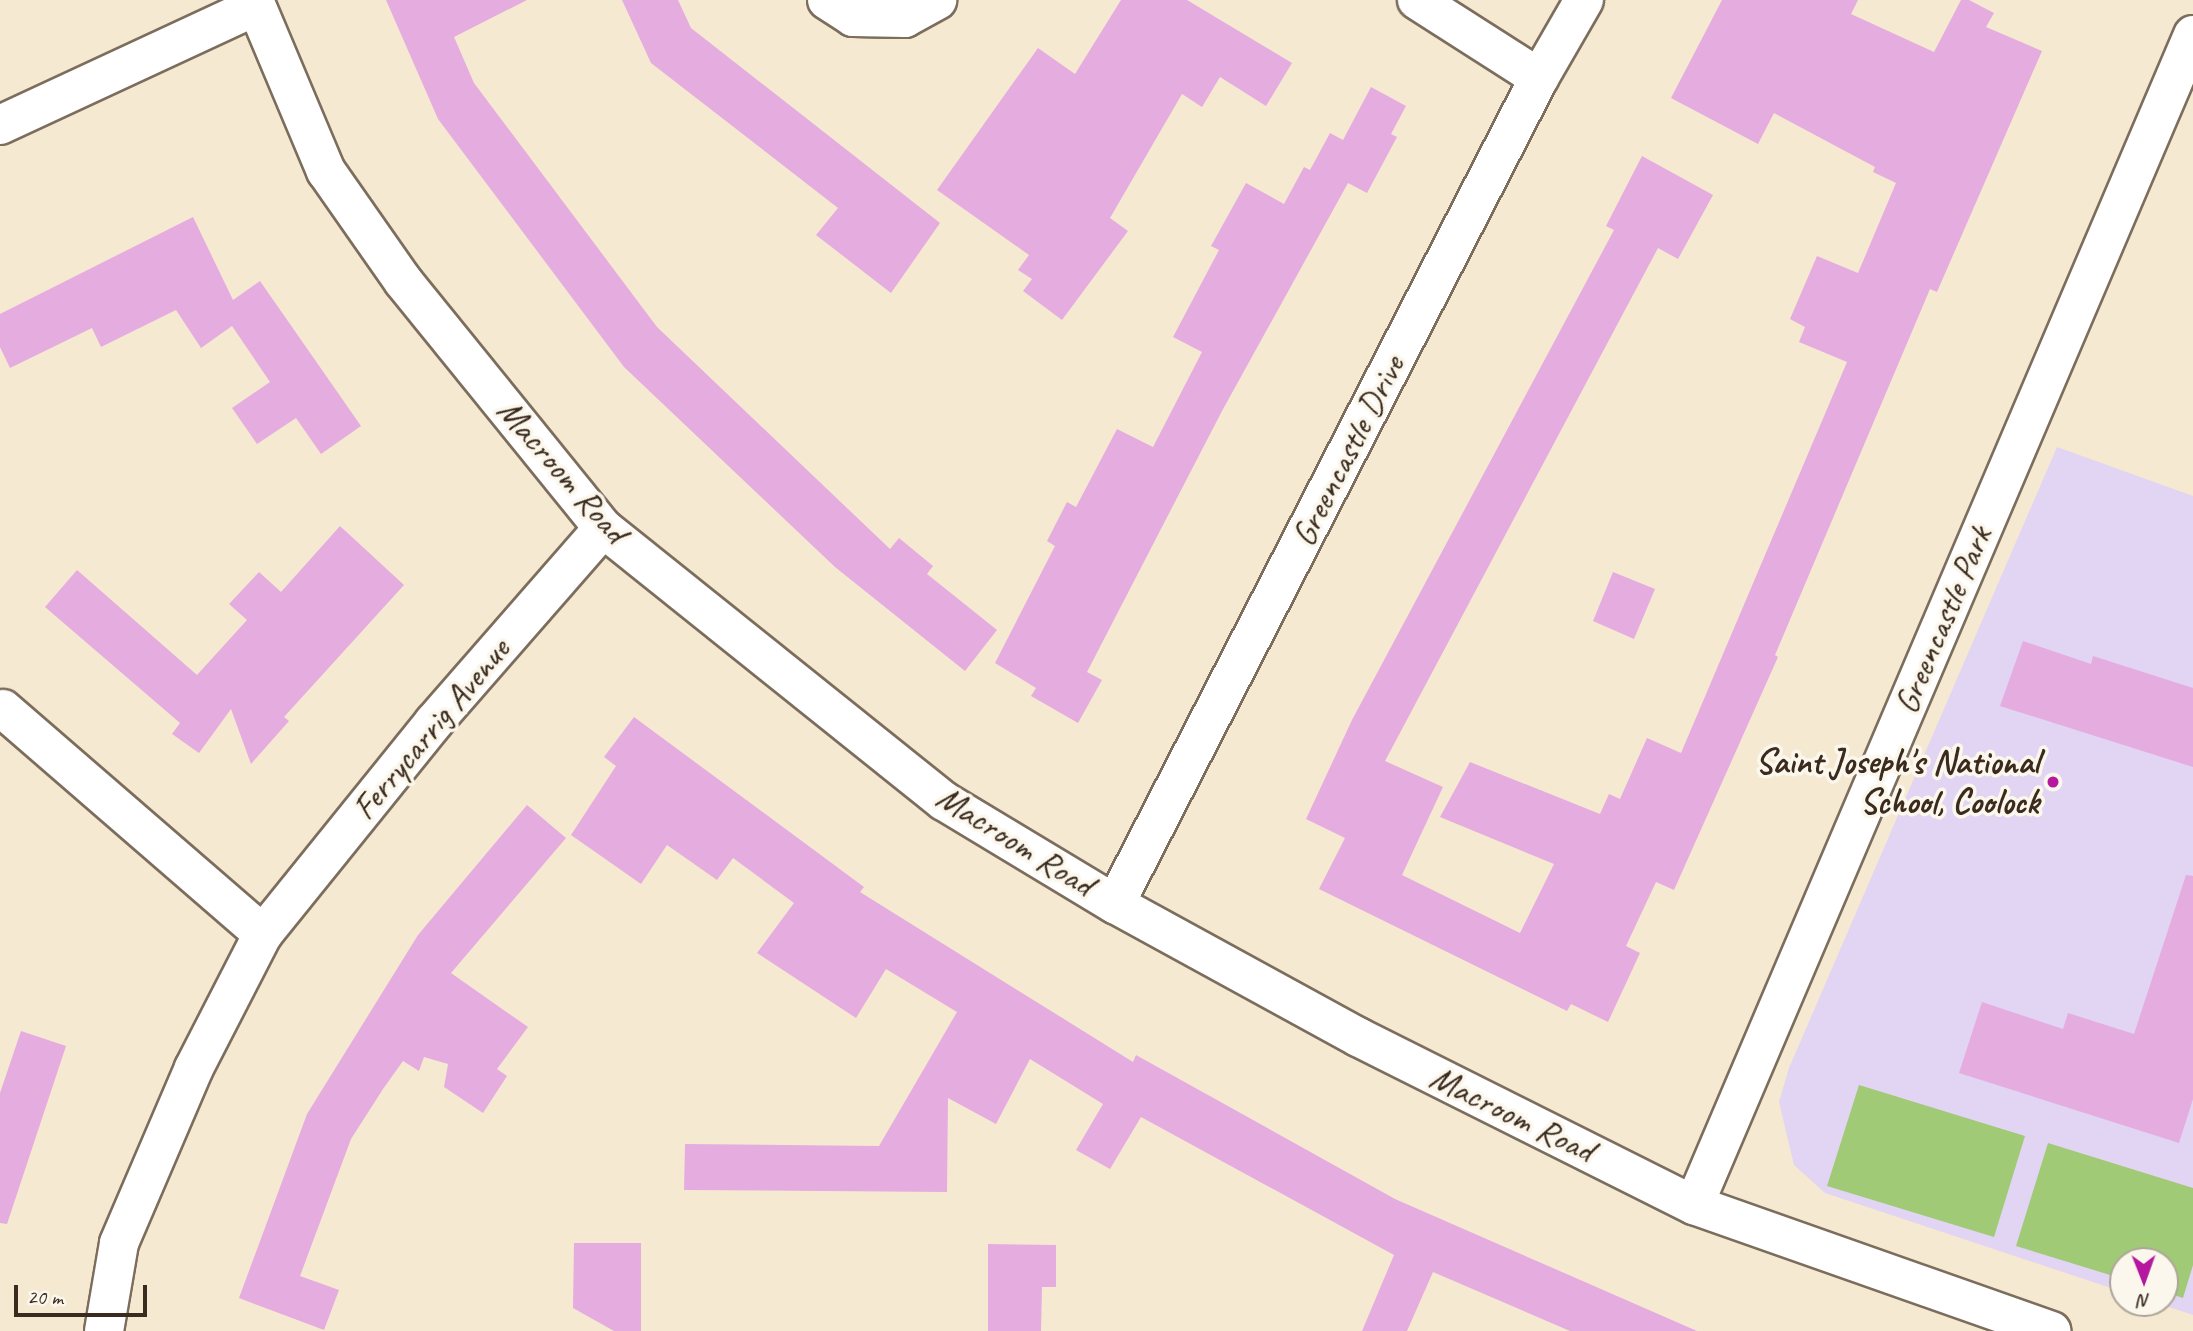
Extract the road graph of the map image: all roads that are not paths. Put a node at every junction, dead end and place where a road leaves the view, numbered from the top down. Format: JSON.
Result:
{"nodes":[{"id":1,"x":827,"y":0,"type":"edge"},
{"id":2,"x":937,"y":0,"type":"edge"},
{"id":3,"x":1417,"y":0,"type":"edge"},
{"id":4,"x":1584,"y":0,"type":"edge"},
{"id":5,"x":255,"y":3,"type":"edge"},
{"id":6,"x":2193,"y":35,"type":"edge"},
{"id":7,"x":1539,"y":78,"type":"junction"},
{"id":8,"x":0,"y":125,"type":"edge"},
{"id":9,"x":603,"y":528,"type":"junction"},
{"id":10,"x":3,"y":709,"type":"dead end"},
{"id":11,"x":1115,"y":904,"type":"junction"},
{"id":12,"x":263,"y":934,"type":"junction"},
{"id":13,"x":1694,"y":1205,"type":"junction"},
{"id":14,"x":104,"y":1331,"type":"edge"},
{"id":15,"x":2051,"y":1331,"type":"edge"}],
"edges":[{"from":1,"to":2,"type":"street"},
{"from":3,"to":7,"type":"street"},
{"from":4,"to":7,"type":"street","name":"Greencastle Drive"},
{"from":5,"to":8,"type":"street","name":"Macroom Road"},
{"from":5,"to":9,"type":"street","name":"Macroom Road"},
{"from":6,"to":13,"type":"street","name":"Greencastle Park"},
{"from":7,"to":11,"type":"street","name":"Greencastle Drive"},
{"from":9,"to":11,"type":"street","name":"Macroom Road"},
{"from":9,"to":12,"type":"street","name":"Ferrycarrig Avenue"},
{"from":10,"to":12,"type":"street"},
{"from":11,"to":13,"type":"street","name":"Macroom Road"},
{"from":12,"to":14,"type":"street","name":"Ferrycarrig Avenue"},
{"from":13,"to":15,"type":"street","name":"Macroom Road"}]}
